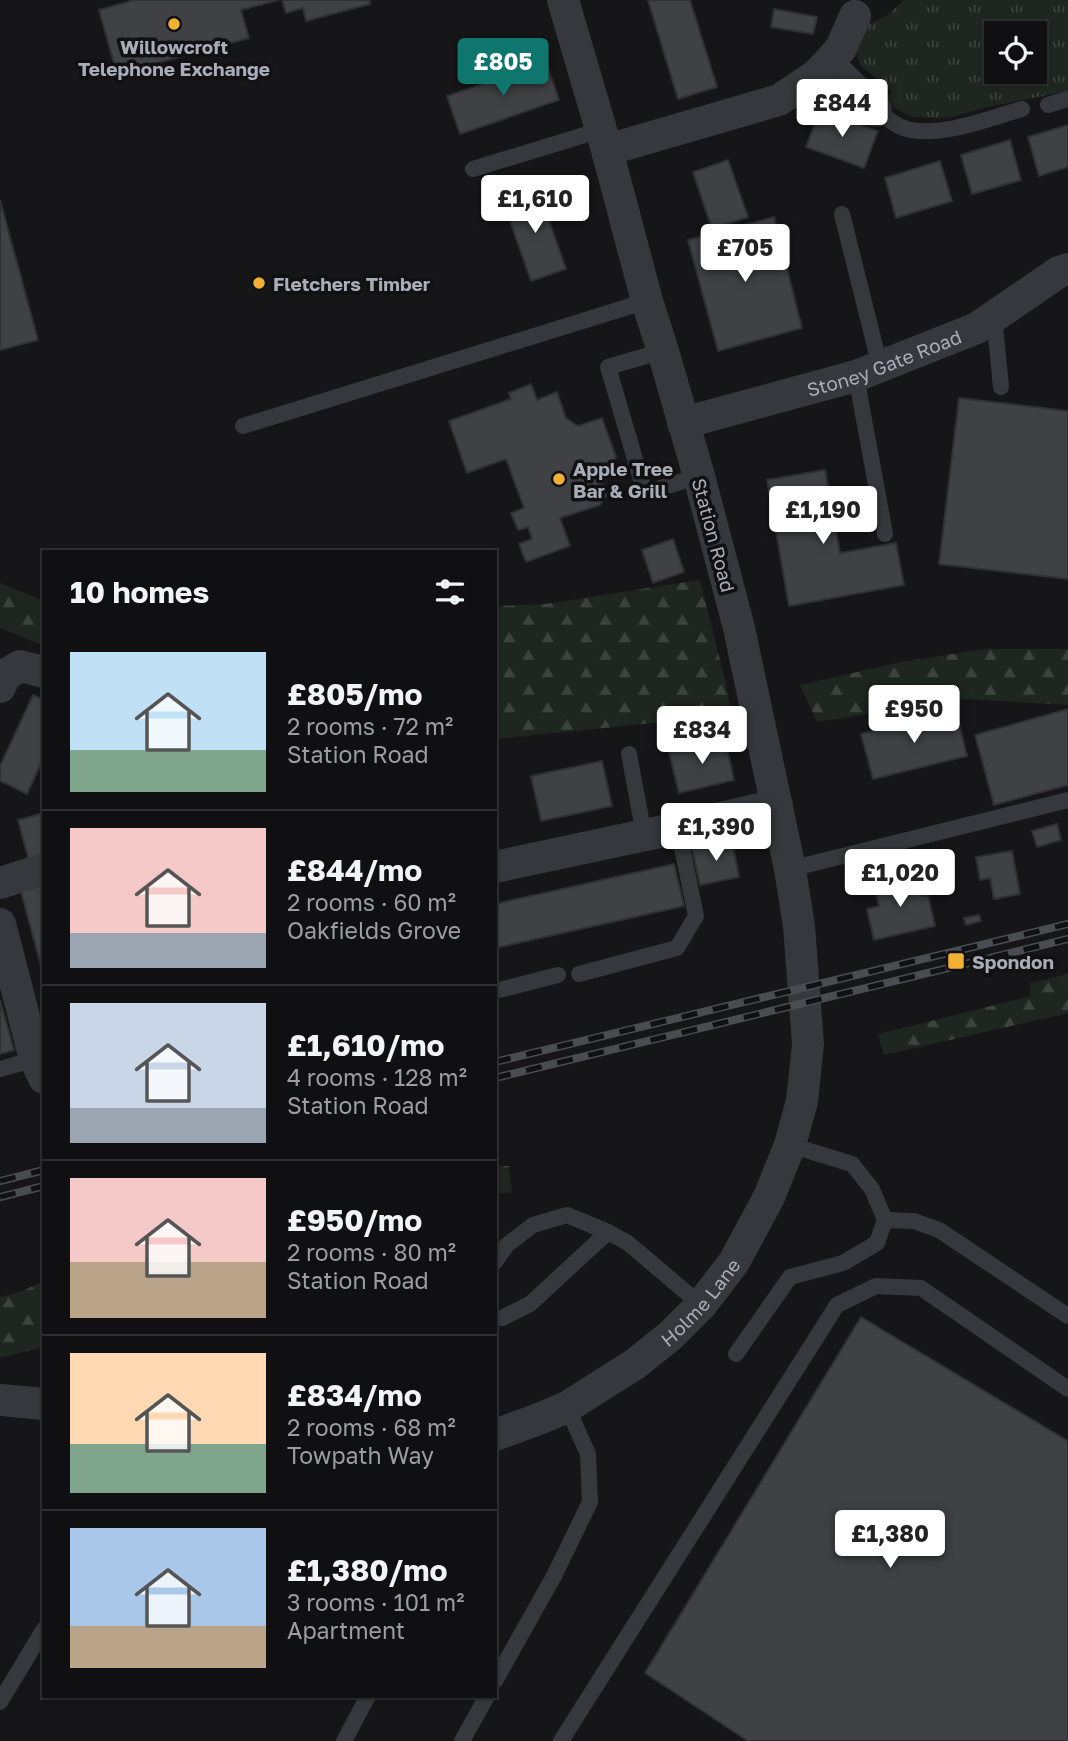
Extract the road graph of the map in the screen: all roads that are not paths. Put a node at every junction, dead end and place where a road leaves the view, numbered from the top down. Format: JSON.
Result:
{"nodes":[{"id":1,"x":563,"y":0,"type":"edge"},
{"id":2,"x":855,"y":16,"type":"dead end"},
{"id":3,"x":828,"y":63,"type":"junction"},
{"id":4,"x":1068,"y":99,"type":"edge"},
{"id":5,"x":1048,"y":105,"type":"dead end"},
{"id":6,"x":1022,"y":109,"type":"dead end"},
{"id":7,"x":877,"y":111,"type":"joint"},
{"id":8,"x":604,"y":140,"type":"junction"},
{"id":9,"x":473,"y":169,"type":"dead end"},
{"id":10,"x":842,"y":214,"type":"dead end"},
{"id":11,"x":1068,"y":269,"type":"edge"},
{"id":12,"x":647,"y":301,"type":"junction"},
{"id":13,"x":994,"y":316,"type":"junction"},
{"id":14,"x":663,"y":351,"type":"junction"},
{"id":15,"x":868,"y":371,"type":"junction"},
{"id":16,"x":1001,"y":387,"type":"dead end"},
{"id":17,"x":683,"y":423,"type":"junction"},
{"id":18,"x":243,"y":426,"type":"dead end"},
{"id":19,"x":699,"y":476,"type":"junction"},
{"id":20,"x":885,"y":534,"type":"dead end"},
{"id":21,"x":629,"y":754,"type":"dead end"},
{"id":22,"x":1068,"y":800,"type":"edge"},
{"id":23,"x":777,"y":805,"type":"junction"},
{"id":24,"x":678,"y":828,"type":"junction"},
{"id":25,"x":644,"y":835,"type":"junction"},
{"id":26,"x":497,"y":867,"type":"edge"},
{"id":27,"x":790,"y":869,"type":"junction"},
{"id":28,"x":42,"y":870,"type":"edge"},
{"id":29,"x":0,"y":883,"type":"edge"},
{"id":30,"x":0,"y":924,"type":"edge"},
{"id":31,"x":6,"y":968,"type":"edge"},
{"id":32,"x":579,"y":974,"type":"dead end"},
{"id":33,"x":558,"y":975,"type":"dead end"},
{"id":34,"x":497,"y":990,"type":"edge"},
{"id":35,"x":40,"y":1068,"type":"edge"},
{"id":36,"x":0,"y":1069,"type":"edge"},
{"id":37,"x":804,"y":1081,"type":"joint"},
{"id":38,"x":790,"y":1145,"type":"junction"},
{"id":39,"x":885,"y":1220,"type":"junction"},
{"id":40,"x":608,"y":1232,"type":"junction"},
{"id":41,"x":497,"y":1259,"type":"edge"},
{"id":42,"x":701,"y":1305,"type":"junction"},
{"id":43,"x":1068,"y":1316,"type":"edge"},
{"id":44,"x":497,"y":1318,"type":"edge"},
{"id":45,"x":736,"y":1354,"type":"dead end"},
{"id":46,"x":1068,"y":1389,"type":"edge"},
{"id":47,"x":0,"y":1400,"type":"edge"},
{"id":48,"x":42,"y":1404,"type":"edge"},
{"id":49,"x":567,"y":1407,"type":"junction"},
{"id":50,"x":497,"y":1433,"type":"edge"},
{"id":51,"x":42,"y":1632,"type":"edge"},
{"id":52,"x":497,"y":1677,"type":"edge"},
{"id":53,"x":367,"y":1698,"type":"edge"},
{"id":54,"x":486,"y":1698,"type":"edge"},
{"id":55,"x":0,"y":1702,"type":"edge"},
{"id":56,"x":344,"y":1741,"type":"edge"},
{"id":57,"x":462,"y":1741,"type":"edge"},
{"id":58,"x":561,"y":1741,"type":"edge"}],
"edges":[{"from":1,"to":8,"type":"street","name":"Station Road"},
{"from":2,"to":3,"type":"street"},
{"from":3,"to":7,"type":"street"},
{"from":3,"to":8,"type":"street"},
{"from":4,"to":5,"type":"lane"},
{"from":6,"to":7,"type":"lane"},
{"from":8,"to":9,"type":"lane"},
{"from":8,"to":12,"type":"street","name":"Station Road"},
{"from":10,"to":15,"type":"lane"},
{"from":11,"to":13,"type":"street","name":"Stoney Gate Road"},
{"from":12,"to":14,"type":"street","name":"Station Road"},
{"from":12,"to":18,"type":"lane"},
{"from":13,"to":15,"type":"street","name":"Stoney Gate Road"},
{"from":13,"to":16,"type":"lane"},
{"from":14,"to":17,"type":"street","name":"Station Road"},
{"from":14,"to":19,"type":"lane"},
{"from":15,"to":17,"type":"street","name":"Stoney Gate Road"},
{"from":15,"to":20,"type":"lane"},
{"from":17,"to":19,"type":"street","name":"Station Road"},
{"from":19,"to":23,"type":"street","name":"Station Road"},
{"from":21,"to":25,"type":"lane"},
{"from":22,"to":27,"type":"lane"},
{"from":23,"to":24,"type":"street"},
{"from":23,"to":27,"type":"street","name":"Station Road"},
{"from":24,"to":25,"type":"street"},
{"from":24,"to":32,"type":"lane"},
{"from":25,"to":26,"type":"street"},
{"from":27,"to":37,"type":"street","name":"Station Road"},
{"from":28,"to":29,"type":"street"},
{"from":30,"to":31,"type":"street"},
{"from":31,"to":35,"type":"street"},
{"from":33,"to":34,"type":"lane"},
{"from":35,"to":36,"type":"lane"},
{"from":37,"to":38,"type":"street","name":"Holme Lane"},
{"from":38,"to":39,"type":"lane"},
{"from":38,"to":42,"type":"street","name":"Holme Lane"},
{"from":39,"to":43,"type":"lane"},
{"from":39,"to":45,"type":"lane"},
{"from":40,"to":41,"type":"lane"},
{"from":40,"to":42,"type":"lane"},
{"from":40,"to":44,"type":"lane"},
{"from":42,"to":49,"type":"street","name":"Holme Lane"},
{"from":46,"to":58,"type":"lane"},
{"from":47,"to":48,"type":"street"},
{"from":49,"to":50,"type":"street","name":"Holme Lane"},
{"from":49,"to":52,"type":"lane"},
{"from":51,"to":55,"type":"lane"},
{"from":53,"to":56,"type":"lane"},
{"from":54,"to":57,"type":"lane"}]}
